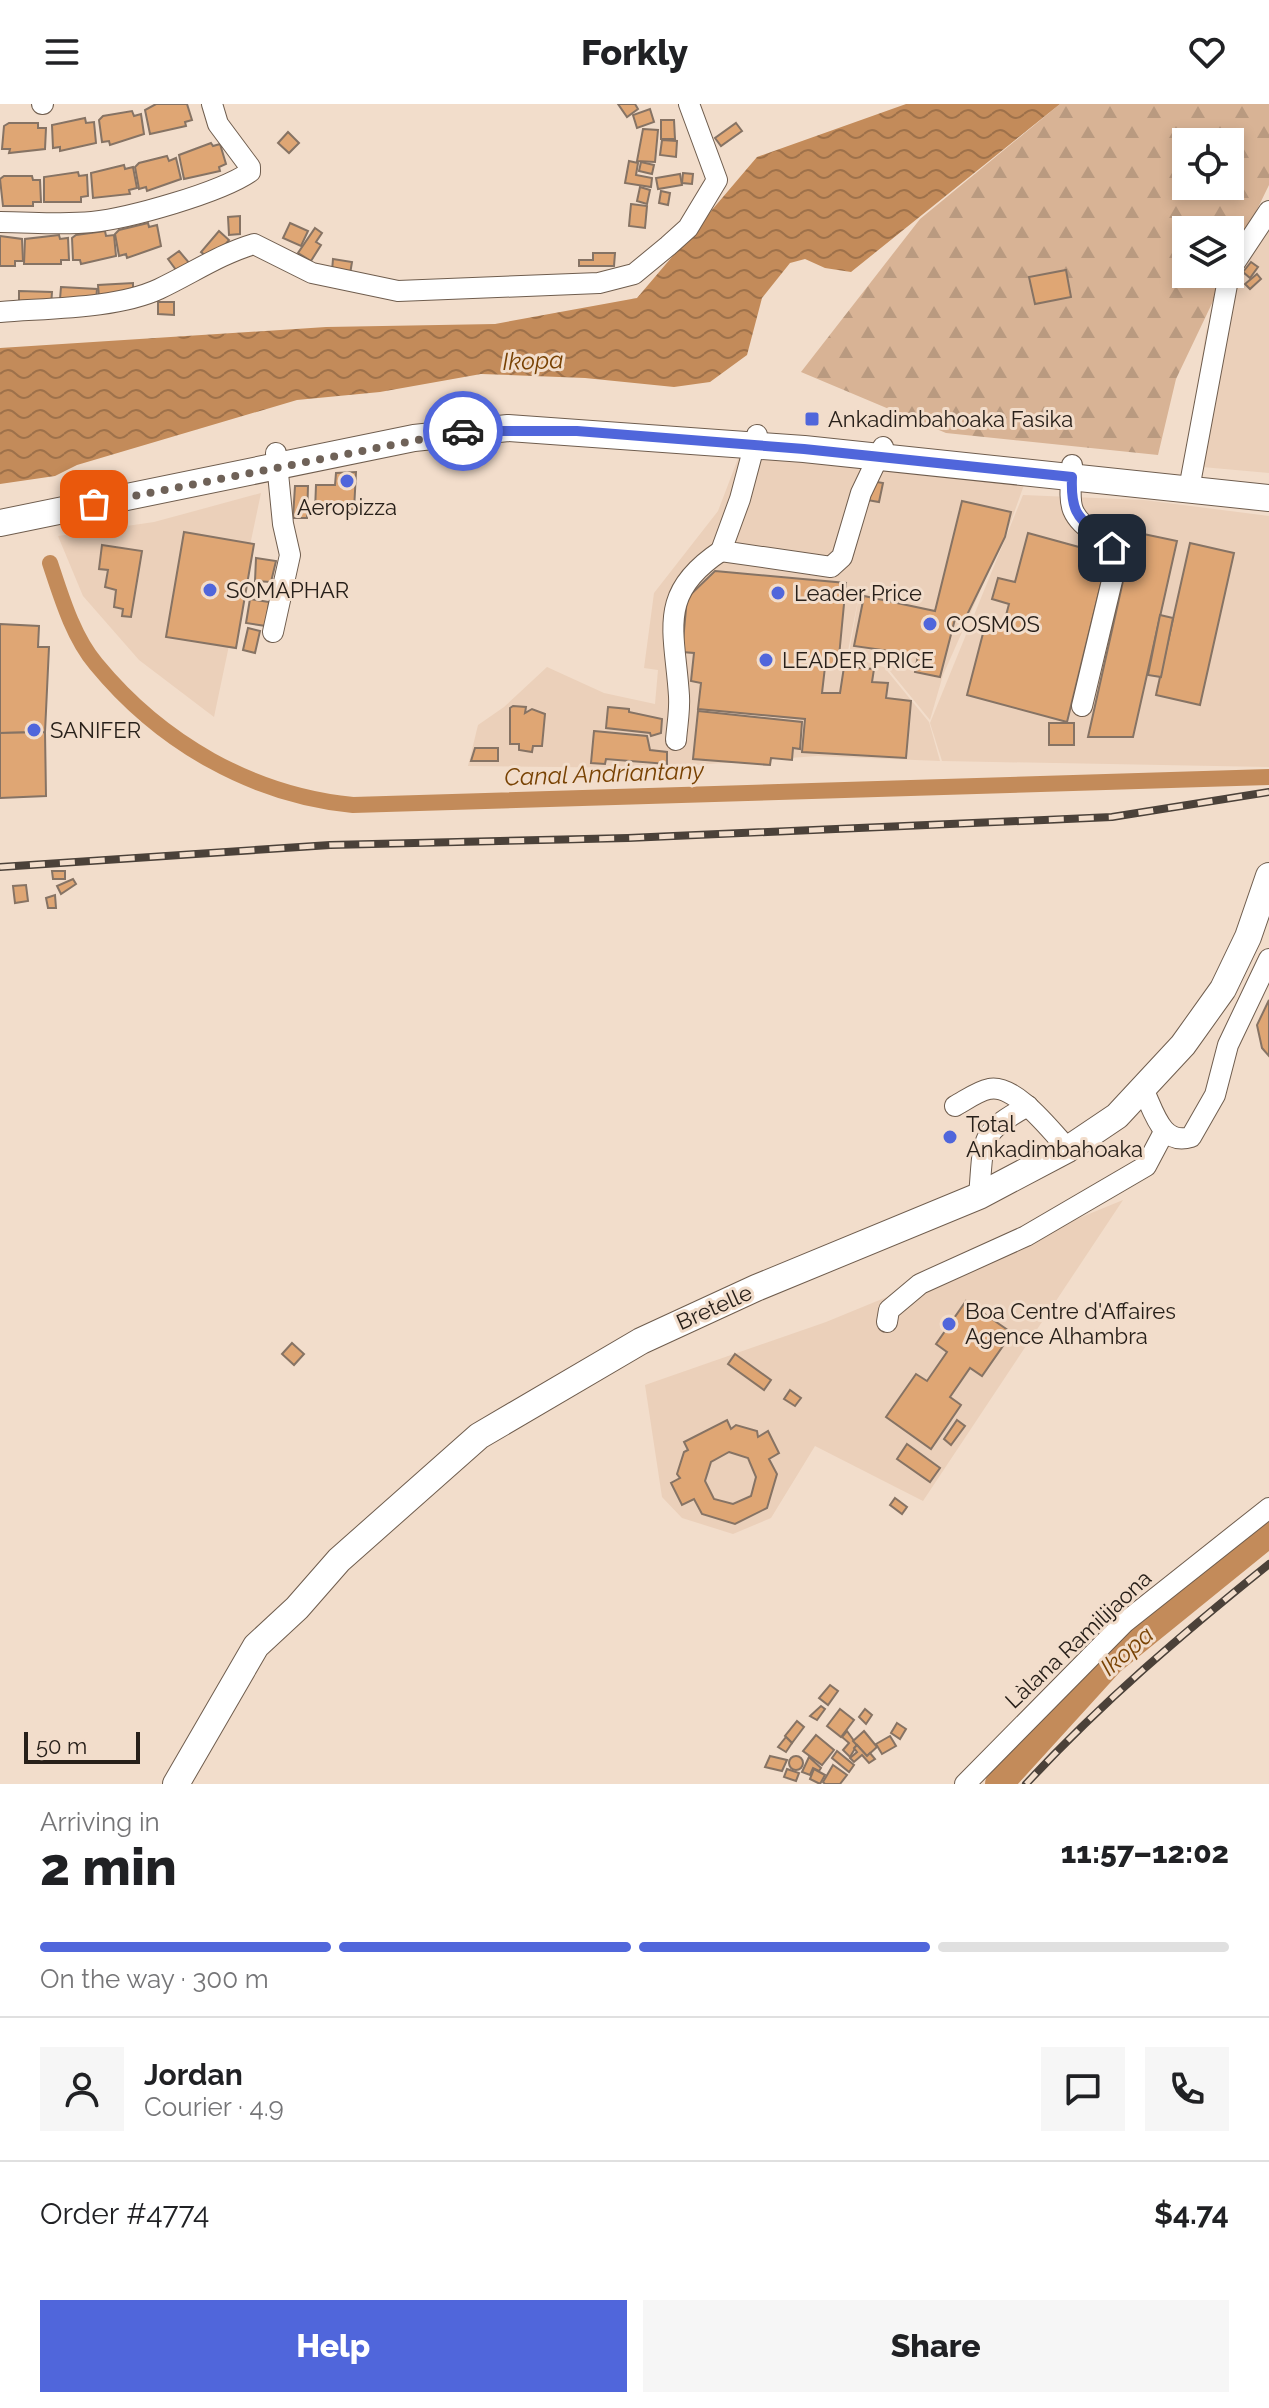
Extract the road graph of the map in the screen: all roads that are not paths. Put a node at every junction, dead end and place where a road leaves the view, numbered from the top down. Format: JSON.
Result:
{"nodes":[{"id":1,"x":212,"y":104,"type":"edge"},
{"id":2,"x":689,"y":104,"type":"edge"},
{"id":3,"x":1269,"y":211,"type":"edge"},
{"id":4,"x":0,"y":222,"type":"edge"},
{"id":5,"x":1244,"y":249,"type":"edge"},
{"id":6,"x":1226,"y":288,"type":"edge"},
{"id":7,"x":0,"y":312,"type":"edge"},
{"id":8,"x":756,"y":440,"type":"junction"},
{"id":9,"x":880,"y":452,"type":"junction"},
{"id":10,"x":277,"y":460,"type":"junction"},
{"id":11,"x":1072,"y":471,"type":"junction"},
{"id":12,"x":1269,"y":482,"type":"edge"},
{"id":13,"x":1190,"y":483,"type":"junction"},
{"id":14,"x":1269,"y":498,"type":"edge"},
{"id":15,"x":0,"y":513,"type":"edge"},
{"id":16,"x":0,"y":523,"type":"edge"},
{"id":17,"x":721,"y":551,"type":"junction"},
{"id":18,"x":273,"y":632,"type":"dead end"},
{"id":19,"x":1082,"y":706,"type":"dead end"},
{"id":20,"x":676,"y":740,"type":"dead end"},
{"id":21,"x":1269,"y":876,"type":"edge"},
{"id":22,"x":1269,"y":959,"type":"edge"},
{"id":23,"x":1144,"y":1091,"type":"junction"},
{"id":24,"x":955,"y":1106,"type":"dead end"},
{"id":25,"x":1028,"y":1106,"type":"junction"},
{"id":26,"x":1164,"y":1132,"type":"junction"},
{"id":27,"x":1068,"y":1149,"type":"junction"},
{"id":28,"x":979,"y":1196,"type":"junction"},
{"id":29,"x":887,"y":1322,"type":"dead end"},
{"id":30,"x":1269,"y":1508,"type":"edge"},
{"id":31,"x":176,"y":1784,"type":"edge"},
{"id":32,"x":965,"y":1784,"type":"edge"}],
"edges":[{"from":1,"to":4,"type":"street"},
{"from":2,"to":7,"type":"street"},
{"from":3,"to":5,"type":"street"},
{"from":6,"to":13,"type":"street"},
{"from":8,"to":9,"type":"main road"},
{"from":8,"to":10,"type":"main road"},
{"from":8,"to":10,"type":"main road"},
{"from":8,"to":17,"type":"street"},
{"from":9,"to":11,"type":"main road"},
{"from":9,"to":17,"type":"street"},
{"from":10,"to":15,"type":"main road"},
{"from":10,"to":16,"type":"main road"},
{"from":10,"to":18,"type":"street"},
{"from":11,"to":13,"type":"main road"},
{"from":11,"to":19,"type":"street"},
{"from":12,"to":13,"type":"main road"},
{"from":13,"to":14,"type":"main road"},
{"from":17,"to":20,"type":"street"},
{"from":21,"to":23,"type":"main road","name":"Bretelle"},
{"from":22,"to":26,"type":"street"},
{"from":23,"to":26,"type":"street"},
{"from":23,"to":27,"type":"main road","name":"Bretelle"},
{"from":24,"to":25,"type":"street"},
{"from":25,"to":27,"type":"street"},
{"from":25,"to":28,"type":"street"},
{"from":26,"to":29,"type":"street"},
{"from":27,"to":28,"type":"main road","name":"Bretelle"},
{"from":28,"to":31,"type":"main road","name":"Bretelle"},
{"from":30,"to":32,"type":"street","name":"Làlana Ramilijaona"}]}
